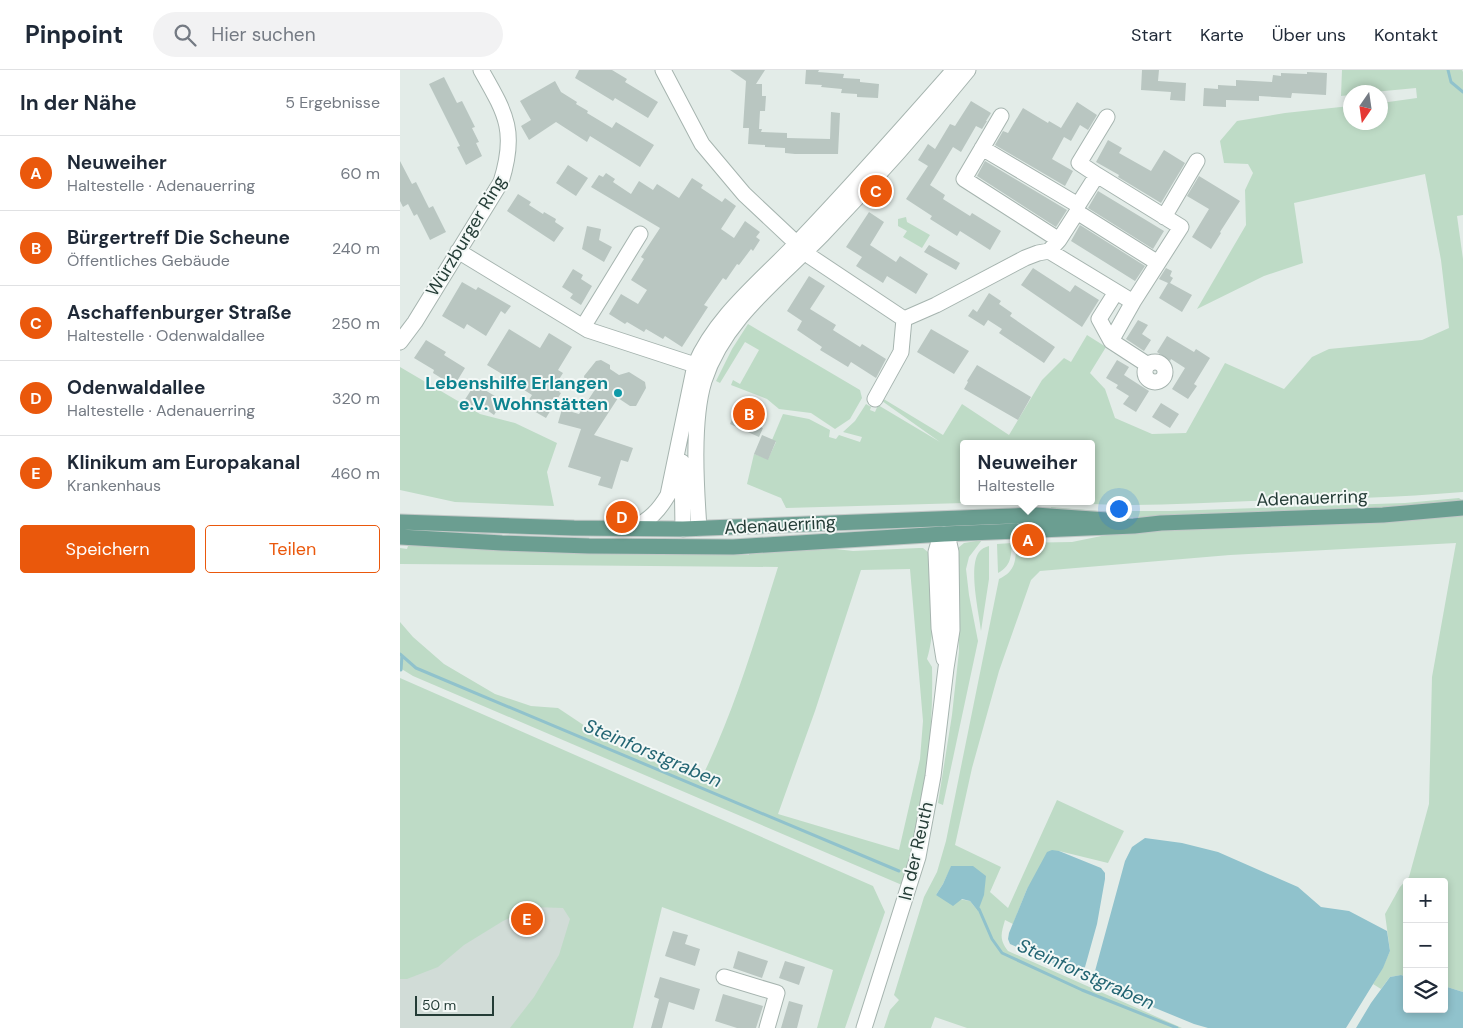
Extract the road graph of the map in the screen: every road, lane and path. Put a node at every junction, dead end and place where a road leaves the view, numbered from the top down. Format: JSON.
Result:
{"nodes":[{"id":1,"x":481,"y":70,"type":"edge"},
{"id":2,"x":663,"y":70,"type":"edge"},
{"id":3,"x":954,"y":70,"type":"edge"},
{"id":4,"x":968,"y":70,"type":"edge"},
{"id":5,"x":1001,"y":116,"type":"dead end"},
{"id":6,"x":1108,"y":116,"type":"dead end"},
{"id":7,"x":982,"y":148,"type":"junction"},
{"id":8,"x":1197,"y":161,"type":"dead end"},
{"id":9,"x":1097,"y":175,"type":"junction"},
{"id":10,"x":1078,"y":208,"type":"junction"},
{"id":11,"x":1164,"y":217,"type":"junction"},
{"id":12,"x":640,"y":234,"type":"dead end"},
{"id":13,"x":1054,"y":245,"type":"junction"},
{"id":14,"x":800,"y":248,"type":"junction"},
{"id":15,"x":458,"y":252,"type":"junction"},
{"id":16,"x":1158,"y":263,"type":"junction"},
{"id":17,"x":1116,"y":292,"type":"junction"},
{"id":18,"x":1133,"y":302,"type":"junction"},
{"id":19,"x":904,"y":319,"type":"junction"},
{"id":20,"x":583,"y":327,"type":"junction"},
{"id":21,"x":1110,"y":341,"type":"junction"},
{"id":22,"x":400,"y":342,"type":"edge"},
{"id":23,"x":695,"y":365,"type":"junction"},
{"id":24,"x":1148,"y":365,"type":"dead end"},
{"id":25,"x":874,"y":399,"type":"dead end"},
{"id":26,"x":682,"y":428,"type":"junction"},
{"id":27,"x":1463,"y":508,"type":"edge"},
{"id":28,"x":944,"y":518,"type":"junction"},
{"id":29,"x":400,"y":522,"type":"edge"},
{"id":30,"x":1161,"y":523,"type":"junction"},
{"id":31,"x":634,"y":528,"type":"junction"},
{"id":32,"x":683,"y":528,"type":"junction"},
{"id":33,"x":699,"y":528,"type":"junction"},
{"id":34,"x":944,"y":534,"type":"junction"},
{"id":35,"x":400,"y":537,"type":"edge"},
{"id":36,"x":692,"y":547,"type":"junction"},
{"id":37,"x":724,"y":977,"type":"dead end"},
{"id":38,"x":767,"y":1028,"type":"edge"},
{"id":39,"x":864,"y":1028,"type":"edge"}],
"edges":[{"from":1,"to":15,"type":"street","name":"Würzburger Ring"},
{"from":2,"to":14,"type":"street"},
{"from":3,"to":14,"type":"street"},
{"from":4,"to":14,"type":"street"},
{"from":5,"to":7,"type":"street"},
{"from":6,"to":9,"type":"street"},
{"from":7,"to":10,"type":"street"},
{"from":7,"to":13,"type":"street"},
{"from":8,"to":11,"type":"street"},
{"from":9,"to":10,"type":"street"},
{"from":9,"to":11,"type":"street"},
{"from":10,"to":13,"type":"street"},
{"from":10,"to":16,"type":"street"},
{"from":11,"to":16,"type":"street"},
{"from":12,"to":20,"type":"street"},
{"from":13,"to":17,"type":"street"},
{"from":13,"to":19,"type":"street"},
{"from":14,"to":19,"type":"street"},
{"from":14,"to":23,"type":"street"},
{"from":14,"to":33,"type":"street"},
{"from":15,"to":20,"type":"street"},
{"from":15,"to":22,"type":"street","name":"Würzburger Ring"},
{"from":16,"to":18,"type":"street"},
{"from":17,"to":18,"type":"street"},
{"from":17,"to":21,"type":"street"},
{"from":18,"to":21,"type":"street"},
{"from":19,"to":25,"type":"street"},
{"from":20,"to":23,"type":"street"},
{"from":21,"to":24,"type":"street"},
{"from":23,"to":26,"type":"street"},
{"from":26,"to":31,"type":"street"},
{"from":26,"to":32,"type":"street"},
{"from":27,"to":30,"type":"main road","name":"Adenauerring"},
{"from":28,"to":30,"type":"main road","name":"Adenauerring"},
{"from":28,"to":33,"type":"main road","name":"Adenauerring"},
{"from":28,"to":34,"type":"main road"},
{"from":29,"to":31,"type":"main road","name":"Adenauerring"},
{"from":30,"to":34,"type":"main road","name":"Adenauerring"},
{"from":31,"to":32,"type":"main road","name":"Adenauerring"},
{"from":32,"to":33,"type":"main road","name":"Adenauerring"},
{"from":32,"to":36,"type":"main road"},
{"from":33,"to":36,"type":"main road"},
{"from":34,"to":36,"type":"main road","name":"Adenauerring"},
{"from":34,"to":39,"type":"street","name":"In der Reuth"},
{"from":35,"to":36,"type":"main road","name":"Adenauerring"},
{"from":37,"to":38,"type":"street"}]}
